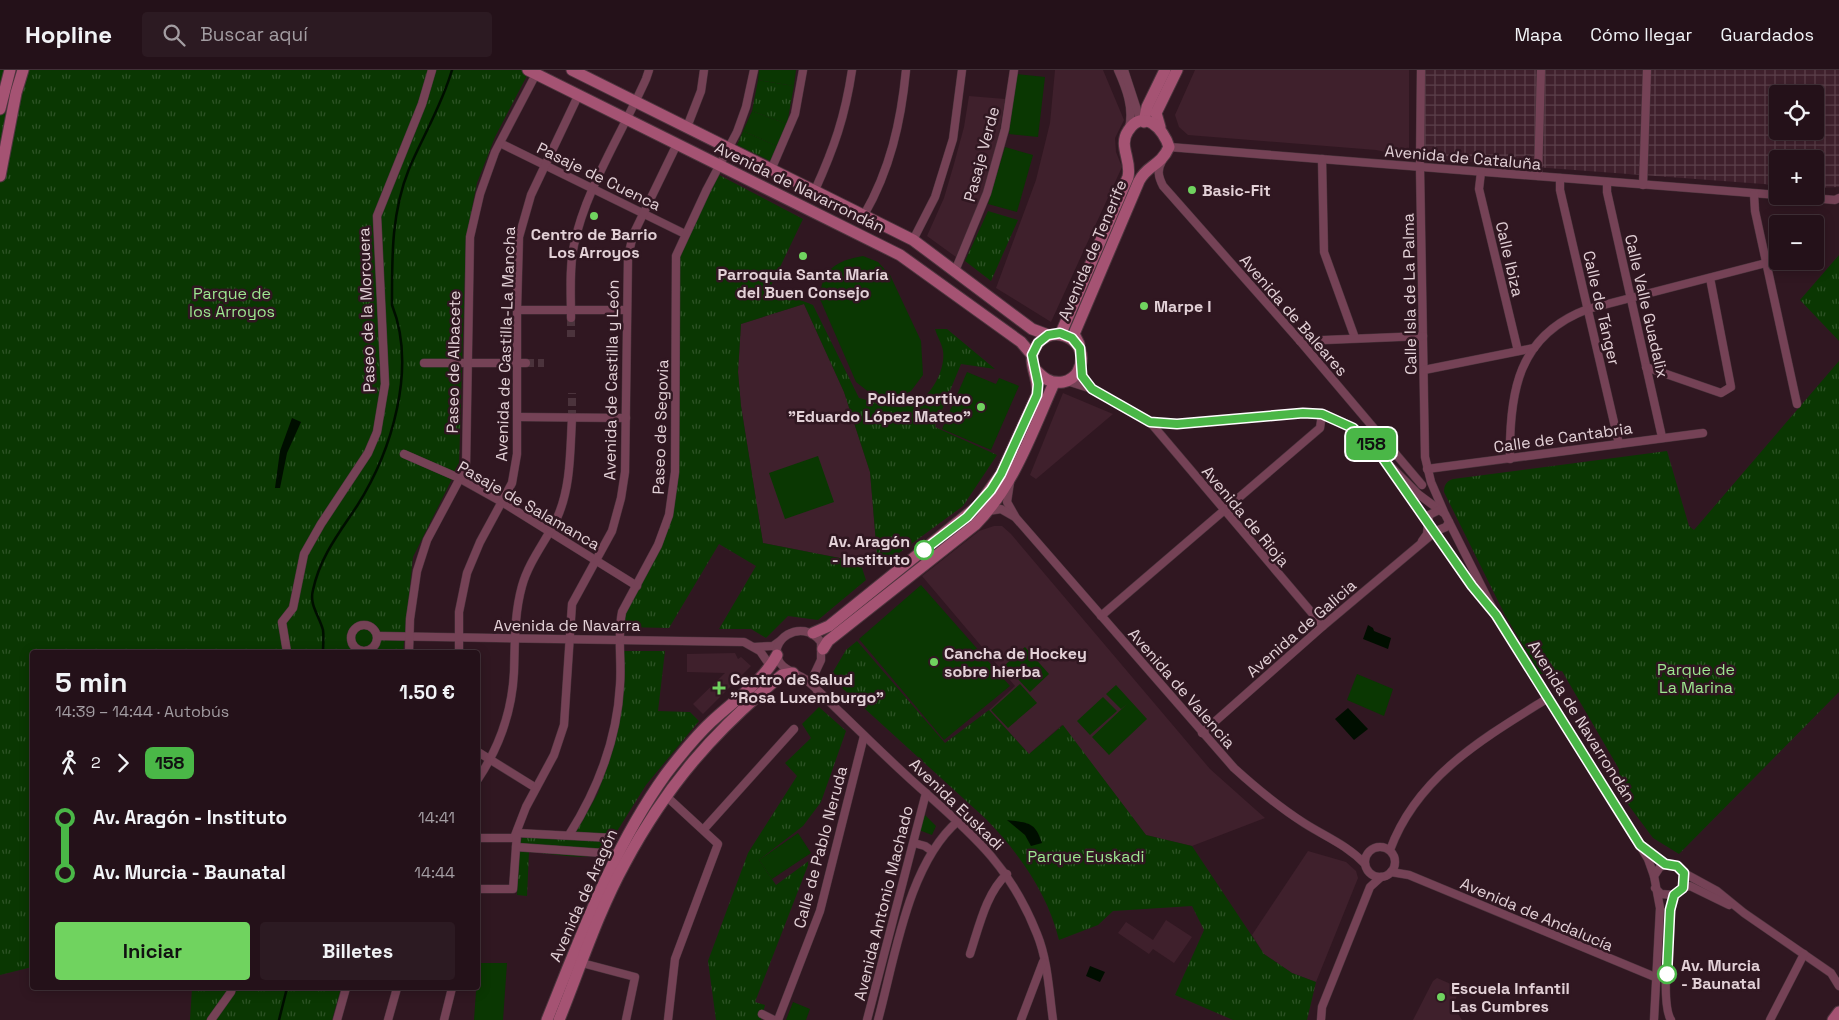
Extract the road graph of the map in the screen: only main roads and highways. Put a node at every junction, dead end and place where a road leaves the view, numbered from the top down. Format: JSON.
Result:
{"nodes":[{"id":1,"x":10,"y":70,"type":"edge"},
{"id":2,"x":23,"y":70,"type":"edge"},
{"id":3,"x":1165,"y":70,"type":"edge"},
{"id":4,"x":1177,"y":70,"type":"edge"},
{"id":5,"x":532,"y":72,"type":"edge"},
{"id":6,"x":585,"y":74,"type":"edge"},
{"id":7,"x":578,"y":96,"type":"junction"},
{"id":8,"x":0,"y":109,"type":"edge"},
{"id":9,"x":1142,"y":122,"type":"junction"},
{"id":10,"x":686,"y":127,"type":"junction"},
{"id":11,"x":1160,"y":127,"type":"junction"},
{"id":12,"x":677,"y":144,"type":"junction"},
{"id":13,"x":1128,"y":159,"type":"junction"},
{"id":14,"x":1151,"y":168,"type":"junction"},
{"id":15,"x":0,"y":176,"type":"edge"},
{"id":16,"x":815,"y":191,"type":"junction"},
{"id":17,"x":807,"y":207,"type":"junction"},
{"id":18,"x":913,"y":241,"type":"junction"},
{"id":19,"x":904,"y":258,"type":"junction"},
{"id":20,"x":1060,"y":333,"type":"junction"},
{"id":21,"x":1048,"y":335,"type":"junction"},
{"id":22,"x":1080,"y":348,"type":"junction"},
{"id":23,"x":1032,"y":355,"type":"junction"},
{"id":24,"x":1034,"y":368,"type":"junction"},
{"id":25,"x":1054,"y":383,"type":"junction"},
{"id":26,"x":813,"y":633,"type":"road end"},
{"id":27,"x":822,"y":649,"type":"road end"},
{"id":28,"x":777,"y":655,"type":"road end"},
{"id":29,"x":795,"y":674,"type":"road end"},
{"id":30,"x":1839,"y":1012,"type":"edge"},
{"id":31,"x":546,"y":1020,"type":"edge"},
{"id":32,"x":559,"y":1020,"type":"edge"},
{"id":33,"x":1833,"y":1020,"type":"edge"}],
"edges":[{"from":1,"to":8,"type":"main road"},
{"from":2,"to":15,"type":"main road"},
{"from":3,"to":9,"type":"main road"},
{"from":4,"to":11,"type":"main road"},
{"from":5,"to":7,"type":"main road","name":"Avenida de Navarrondán"},
{"from":6,"to":7,"type":"main road"},
{"from":6,"to":10,"type":"main road","name":"Avenida de Navarrondán"},
{"from":7,"to":12,"type":"main road","name":"Avenida de Navarrondán"},
{"from":9,"to":11,"type":"main road"},
{"from":9,"to":13,"type":"main road"},
{"from":10,"to":12,"type":"main road"},
{"from":10,"to":16,"type":"main road","name":"Avenida de Navarrondán"},
{"from":11,"to":14,"type":"main road"},
{"from":12,"to":17,"type":"main road","name":"Avenida de Navarrondán"},
{"from":13,"to":14,"type":"main road"},
{"from":13,"to":20,"type":"main road","name":"Avenida de Tenerife"},
{"from":14,"to":22,"type":"main road","name":"Avenida de Tenerife"},
{"from":16,"to":17,"type":"main road"},
{"from":16,"to":18,"type":"main road","name":"Avenida de Navarrondán"},
{"from":17,"to":19,"type":"main road","name":"Avenida de Navarrondán"},
{"from":18,"to":19,"type":"main road"},
{"from":18,"to":21,"type":"main road","name":"Avenida de Navarrondán"},
{"from":19,"to":23,"type":"main road","name":"Avenida de Navarrondán"},
{"from":20,"to":21,"type":"main road"},
{"from":20,"to":22,"type":"main road"},
{"from":21,"to":23,"type":"main road"},
{"from":22,"to":25,"type":"main road"},
{"from":23,"to":24,"type":"main road"},
{"from":24,"to":25,"type":"main road"},
{"from":24,"to":26,"type":"main road"},
{"from":25,"to":27,"type":"main road"},
{"from":28,"to":31,"type":"main road","name":"Avenida de Aragón"},
{"from":29,"to":32,"type":"main road","name":"Avenida de Aragón"},
{"from":30,"to":33,"type":"main road"}]}
